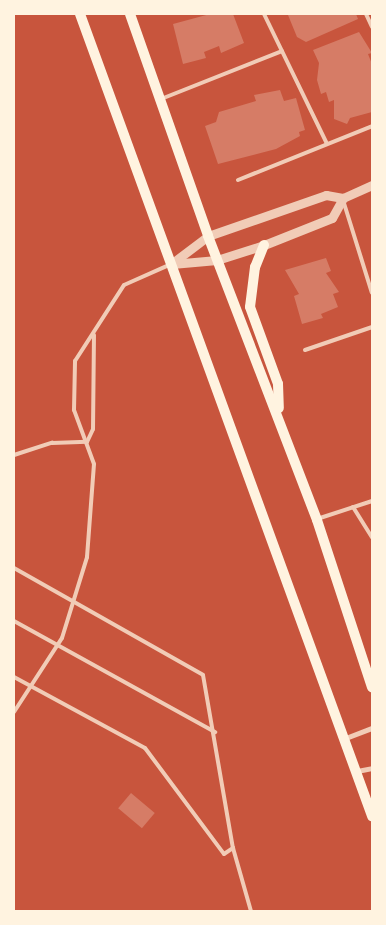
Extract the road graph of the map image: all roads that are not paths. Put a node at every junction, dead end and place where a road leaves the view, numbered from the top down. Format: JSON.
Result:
{"nodes":[{"id":1,"x":80,"y":14,"type":"edge"},
{"id":2,"x":130,"y":14,"type":"edge"},
{"id":3,"x":264,"y":14,"type":"edge"},
{"id":4,"x":366,"y":14,"type":"edge"},
{"id":5,"x":372,"y":27,"type":"edge"},
{"id":6,"x":282,"y":51,"type":"junction"},
{"id":7,"x":160,"y":99,"type":"junction"},
{"id":8,"x":372,"y":126,"type":"edge"},
{"id":9,"x":327,"y":144,"type":"junction"},
{"id":10,"x":238,"y":180,"type":"dead end"},
{"id":11,"x":372,"y":185,"type":"edge"},
{"id":12,"x":343,"y":198,"type":"junction"},
{"id":13,"x":208,"y":236,"type":"junction"},
{"id":14,"x":264,"y":245,"type":"junction"},
{"id":15,"x":218,"y":260,"type":"junction"},
{"id":16,"x":171,"y":264,"type":"junction"},
{"id":17,"x":372,"y":293,"type":"edge"},
{"id":18,"x":372,"y":327,"type":"edge"},
{"id":19,"x":94,"y":335,"type":"junction"},
{"id":20,"x":305,"y":350,"type":"dead end"},
{"id":21,"x":279,"y":416,"type":"junction"},
{"id":22,"x":87,"y":442,"type":"junction"},
{"id":23,"x":14,"y":455,"type":"edge"},
{"id":24,"x":372,"y":501,"type":"edge"},
{"id":25,"x":353,"y":508,"type":"junction"},
{"id":26,"x":316,"y":520,"type":"junction"},
{"id":27,"x":372,"y":538,"type":"edge"},
{"id":28,"x":14,"y":568,"type":"edge"},
{"id":29,"x":76,"y":602,"type":"junction"},
{"id":30,"x":14,"y":621,"type":"edge"},
{"id":31,"x":57,"y":647,"type":"junction"},
{"id":32,"x":14,"y":677,"type":"edge"},
{"id":33,"x":372,"y":687,"type":"edge"},
{"id":34,"x":32,"y":688,"type":"junction"},
{"id":35,"x":14,"y":712,"type":"edge"},
{"id":36,"x":372,"y":728,"type":"edge"},
{"id":37,"x":215,"y":732,"type":"junction"},
{"id":38,"x":343,"y":739,"type":"junction"},
{"id":39,"x":372,"y":768,"type":"edge"},
{"id":40,"x":356,"y":771,"type":"junction"},
{"id":41,"x":372,"y":816,"type":"edge"},
{"id":42,"x":233,"y":848,"type":"junction"},
{"id":43,"x":251,"y":911,"type":"edge"}],
"edges":[{"from":1,"to":16,"type":"main road"},
{"from":2,"to":7,"type":"main road"},
{"from":3,"to":6,"type":"lane"},
{"from":4,"to":5,"type":"lane"},
{"from":6,"to":7,"type":"lane"},
{"from":6,"to":9,"type":"lane"},
{"from":7,"to":13,"type":"main road"},
{"from":8,"to":9,"type":"lane"},
{"from":9,"to":10,"type":"lane"},
{"from":11,"to":12,"type":"street"},
{"from":12,"to":13,"type":"street"},
{"from":12,"to":14,"type":"street"},
{"from":12,"to":17,"type":"lane"},
{"from":13,"to":15,"type":"main road"},
{"from":13,"to":16,"type":"street"},
{"from":14,"to":15,"type":"street"},
{"from":14,"to":21,"type":"main road"},
{"from":15,"to":16,"type":"street"},
{"from":15,"to":21,"type":"main road"},
{"from":16,"to":19,"type":"lane"},
{"from":16,"to":38,"type":"main road"},
{"from":18,"to":20,"type":"lane"},
{"from":19,"to":22,"type":"lane"},
{"from":19,"to":22,"type":"lane"},
{"from":21,"to":26,"type":"main road"},
{"from":22,"to":23,"type":"lane"},
{"from":22,"to":29,"type":"lane"},
{"from":24,"to":25,"type":"lane"},
{"from":25,"to":26,"type":"lane"},
{"from":25,"to":27,"type":"lane"},
{"from":26,"to":33,"type":"main road"},
{"from":28,"to":29,"type":"lane"},
{"from":29,"to":31,"type":"lane"},
{"from":29,"to":37,"type":"lane"},
{"from":30,"to":31,"type":"lane"},
{"from":31,"to":34,"type":"lane"},
{"from":31,"to":37,"type":"lane"},
{"from":32,"to":34,"type":"lane"},
{"from":34,"to":35,"type":"lane"},
{"from":34,"to":42,"type":"lane"},
{"from":36,"to":38,"type":"street"},
{"from":37,"to":42,"type":"lane"},
{"from":38,"to":40,"type":"main road"},
{"from":39,"to":40,"type":"street"},
{"from":40,"to":41,"type":"main road"},
{"from":42,"to":43,"type":"lane"}]}
